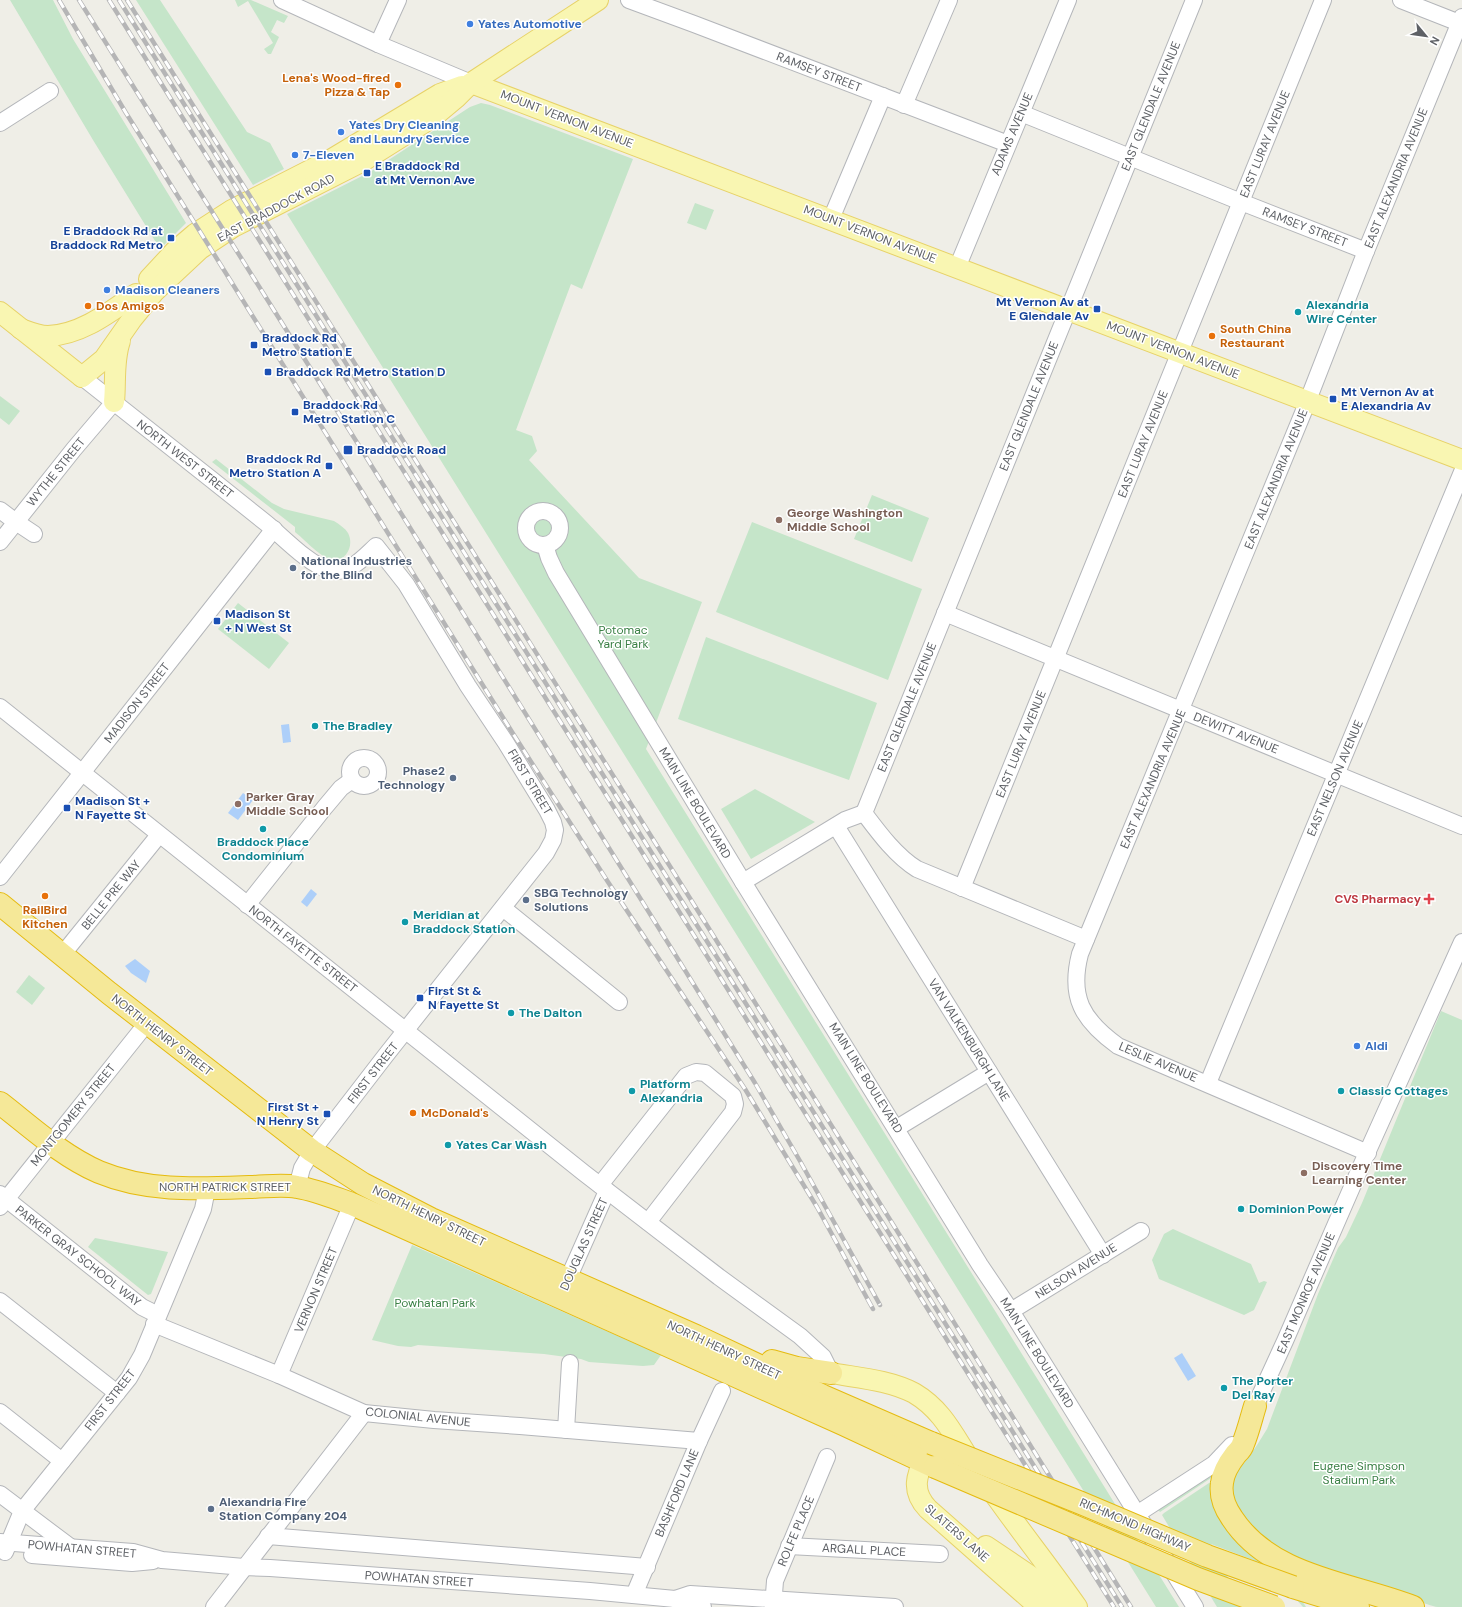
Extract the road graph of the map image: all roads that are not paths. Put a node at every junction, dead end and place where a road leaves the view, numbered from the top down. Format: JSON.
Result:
{"nodes":[{"id":1,"x":282,"y":0,"type":"edge"},
{"id":2,"x":398,"y":0,"type":"edge"},
{"id":3,"x":598,"y":0,"type":"edge"},
{"id":4,"x":629,"y":0,"type":"edge"},
{"id":5,"x":949,"y":0,"type":"edge"},
{"id":6,"x":1068,"y":0,"type":"edge"},
{"id":7,"x":1194,"y":0,"type":"edge"},
{"id":8,"x":1323,"y":0,"type":"edge"},
{"id":9,"x":1401,"y":0,"type":"edge"},
{"id":10,"x":1461,"y":22,"type":"edge"},
{"id":11,"x":378,"y":44,"type":"junction"},
{"id":12,"x":471,"y":83,"type":"junction"},
{"id":13,"x":50,"y":91,"type":"dead end"},
{"id":14,"x":883,"y":96,"type":"junction"},
{"id":15,"x":904,"y":105,"type":"junction"},
{"id":16,"x":1021,"y":112,"type":"junction"},
{"id":17,"x":0,"y":123,"type":"edge"},
{"id":18,"x":1008,"y":144,"type":"junction"},
{"id":19,"x":1130,"y":157,"type":"junction"},
{"id":20,"x":1241,"y":202,"type":"junction"},
{"id":21,"x":831,"y":219,"type":"junction"},
{"id":22,"x":1366,"y":251,"type":"junction"},
{"id":23,"x":957,"y":268,"type":"junction"},
{"id":24,"x":136,"y":294,"type":"junction"},
{"id":25,"x":1067,"y":310,"type":"junction"},
{"id":26,"x":0,"y":312,"type":"edge"},
{"id":27,"x":21,"y":329,"type":"junction"},
{"id":28,"x":124,"y":331,"type":"junction"},
{"id":29,"x":1180,"y":352,"type":"junction"},
{"id":30,"x":82,"y":378,"type":"junction"},
{"id":31,"x":1308,"y":401,"type":"junction"},
{"id":32,"x":114,"y":402,"type":"junction"},
{"id":33,"x":1462,"y":460,"type":"edge"},
{"id":34,"x":1462,"y":472,"type":"edge"},
{"id":35,"x":0,"y":510,"type":"edge"},
{"id":36,"x":16,"y":522,"type":"junction"},
{"id":37,"x":274,"y":530,"type":"junction"},
{"id":38,"x":34,"y":534,"type":"dead end"},
{"id":39,"x":0,"y":542,"type":"edge"},
{"id":40,"x":545,"y":545,"type":"dead end"},
{"id":41,"x":376,"y":546,"type":"joint"},
{"id":42,"x":945,"y":613,"type":"junction"},
{"id":43,"x":1056,"y":659,"type":"junction"},
{"id":44,"x":0,"y":707,"type":"edge"},
{"id":45,"x":1181,"y":711,"type":"junction"},
{"id":46,"x":82,"y":773,"type":"junction"},
{"id":47,"x":1337,"y":775,"type":"junction"},
{"id":48,"x":352,"y":780,"type":"dead end"},
{"id":49,"x":867,"y":817,"type":"junction"},
{"id":50,"x":836,"y":826,"type":"junction"},
{"id":51,"x":1462,"y":826,"type":"edge"},
{"id":52,"x":159,"y":835,"type":"junction"},
{"id":53,"x":0,"y":877,"type":"edge"},
{"id":54,"x":743,"y":882,"type":"junction"},
{"id":55,"x":962,"y":888,"type":"junction"},
{"id":56,"x":0,"y":904,"type":"edge"},
{"id":57,"x":247,"y":905,"type":"junction"},
{"id":58,"x":503,"y":908,"type":"junction"},
{"id":59,"x":1086,"y":939,"type":"junction"},
{"id":60,"x":1462,"y":942,"type":"edge"},
{"id":61,"x":62,"y":955,"type":"junction"},
{"id":62,"x":619,"y":1002,"type":"dead end"},
{"id":63,"x":147,"y":1023,"type":"junction"},
{"id":64,"x":406,"y":1031,"type":"junction"},
{"id":65,"x":989,"y":1072,"type":"junction"},
{"id":66,"x":1208,"y":1083,"type":"junction"},
{"id":67,"x":0,"y":1103,"type":"edge"},
{"id":68,"x":897,"y":1128,"type":"junction"},
{"id":69,"x":50,"y":1143,"type":"junction"},
{"id":70,"x":312,"y":1151,"type":"junction"},
{"id":71,"x":1368,"y":1153,"type":"junction"},
{"id":72,"x":297,"y":1187,"type":"junction"},
{"id":73,"x":603,"y":1188,"type":"junction"},
{"id":74,"x":207,"y":1189,"type":"junction"},
{"id":75,"x":2,"y":1200,"type":"edge"},
{"id":76,"x":352,"y":1204,"type":"junction"},
{"id":77,"x":648,"y":1222,"type":"junction"},
{"id":78,"x":1142,"y":1231,"type":"dead end"},
{"id":79,"x":1103,"y":1255,"type":"junction"},
{"id":80,"x":564,"y":1289,"type":"junction"},
{"id":81,"x":0,"y":1301,"type":"edge"},
{"id":82,"x":1011,"y":1311,"type":"junction"},
{"id":83,"x":156,"y":1320,"type":"junction"},
{"id":84,"x":704,"y":1340,"type":"junction"},
{"id":85,"x":570,"y":1363,"type":"dead end"},
{"id":86,"x":831,"y":1373,"type":"junction"},
{"id":87,"x":279,"y":1375,"type":"junction"},
{"id":88,"x":722,"y":1391,"type":"dead end"},
{"id":89,"x":117,"y":1393,"type":"junction"},
{"id":90,"x":1255,"y":1406,"type":"junction"},
{"id":91,"x":0,"y":1412,"type":"edge"},
{"id":92,"x":364,"y":1413,"type":"junction"},
{"id":93,"x":566,"y":1430,"type":"junction"},
{"id":94,"x":699,"y":1441,"type":"junction"},
{"id":95,"x":925,"y":1452,"type":"junction"},
{"id":96,"x":827,"y":1457,"type":"dead end"},
{"id":97,"x":62,"y":1461,"type":"junction"},
{"id":98,"x":0,"y":1494,"type":"edge"},
{"id":99,"x":22,"y":1511,"type":"junction"},
{"id":100,"x":1137,"y":1514,"type":"junction"},
{"id":101,"x":268,"y":1536,"type":"junction"},
{"id":102,"x":69,"y":1546,"type":"junction"},
{"id":103,"x":789,"y":1546,"type":"junction"},
{"id":104,"x":3,"y":1547,"type":"edge"},
{"id":105,"x":940,"y":1554,"type":"dead end"},
{"id":106,"x":162,"y":1560,"type":"junction"},
{"id":107,"x":244,"y":1567,"type":"junction"},
{"id":108,"x":647,"y":1567,"type":"junction"},
{"id":109,"x":628,"y":1599,"type":"edge"},
{"id":110,"x":675,"y":1599,"type":"junction"},
{"id":111,"x":773,"y":1603,"type":"edge"},
{"id":112,"x":1040,"y":1603,"type":"edge"},
{"id":113,"x":214,"y":1607,"type":"edge"},
{"id":114,"x":703,"y":1607,"type":"edge"},
{"id":115,"x":895,"y":1607,"type":"edge"},
{"id":116,"x":1077,"y":1607,"type":"edge"},
{"id":117,"x":1195,"y":1607,"type":"edge"},
{"id":118,"x":1274,"y":1607,"type":"edge"},
{"id":119,"x":1358,"y":1607,"type":"edge"},
{"id":120,"x":1413,"y":1607,"type":"edge"}],
"edges":[{"from":1,"to":11,"type":"street","name":"MOUNT VERNON AVENUE"},
{"from":2,"to":11,"type":"street"},
{"from":3,"to":12,"type":"main road","name":"EAST BRADDOCK ROAD"},
{"from":4,"to":14,"type":"street","name":"RAMSEY STREET"},
{"from":5,"to":15,"type":"street"},
{"from":6,"to":16,"type":"street","name":"ADAMS AVENUE"},
{"from":7,"to":19,"type":"street","name":"EAST GLENDALE AVENUE"},
{"from":8,"to":20,"type":"street","name":"EAST LURAY AVENUE"},
{"from":9,"to":10,"type":"street"},
{"from":10,"to":22,"type":"street","name":"EAST ALEXANDRIA AVENUE"},
{"from":11,"to":12,"type":"street","name":"MOUNT VERNON AVENUE"},
{"from":12,"to":21,"type":"main road","name":"MOUNT VERNON AVENUE"},
{"from":12,"to":24,"type":"main road","name":"EAST BRADDOCK ROAD"},
{"from":12,"to":28,"type":"main road","name":"EAST BRADDOCK ROAD"},
{"from":13,"to":17,"type":"street"},
{"from":14,"to":15,"type":"street","name":"RAMSEY STREET"},
{"from":14,"to":21,"type":"street"},
{"from":15,"to":18,"type":"street","name":"RAMSEY STREET"},
{"from":16,"to":18,"type":"street","name":"ADAMS AVENUE"},
{"from":16,"to":19,"type":"street","name":"RAMSEY STREET"},
{"from":18,"to":23,"type":"street","name":"ADAMS AVENUE"},
{"from":19,"to":20,"type":"street","name":"RAMSEY STREET"},
{"from":19,"to":25,"type":"street","name":"EAST GLENDALE AVENUE"},
{"from":20,"to":22,"type":"street","name":"RAMSEY STREET"},
{"from":20,"to":29,"type":"street","name":"EAST LURAY AVENUE"},
{"from":21,"to":23,"type":"main road","name":"MOUNT VERNON AVENUE"},
{"from":22,"to":31,"type":"street","name":"EAST ALEXANDRIA AVENUE"},
{"from":23,"to":25,"type":"main road","name":"MOUNT VERNON AVENUE"},
{"from":24,"to":27,"type":"main road"},
{"from":24,"to":30,"type":"main road","name":"EAST BRADDOCK ROAD"},
{"from":25,"to":29,"type":"main road","name":"MOUNT VERNON AVENUE"},
{"from":25,"to":42,"type":"street","name":"EAST GLENDALE AVENUE"},
{"from":26,"to":27,"type":"main road","name":"NORTH WEST STREET"},
{"from":27,"to":30,"type":"main road","name":"NORTH WEST STREET"},
{"from":28,"to":30,"type":"main road","name":"EAST BRADDOCK ROAD"},
{"from":28,"to":32,"type":"main road"},
{"from":29,"to":31,"type":"main road","name":"MOUNT VERNON AVENUE"},
{"from":29,"to":43,"type":"street","name":"EAST LURAY AVENUE"},
{"from":30,"to":32,"type":"street","name":"NORTH WEST STREET"},
{"from":31,"to":33,"type":"main road","name":"MOUNT VERNON AVENUE"},
{"from":31,"to":45,"type":"street","name":"EAST ALEXANDRIA AVENUE"},
{"from":32,"to":36,"type":"street","name":"WYTHE STREET"},
{"from":32,"to":37,"type":"street","name":"NORTH WEST STREET"},
{"from":34,"to":47,"type":"street","name":"EAST NELSON AVENUE"},
{"from":35,"to":36,"type":"street"},
{"from":36,"to":38,"type":"street"},
{"from":36,"to":39,"type":"street","name":"WYTHE STREET"},
{"from":37,"to":41,"type":"street","name":"NORTH WEST STREET"},
{"from":37,"to":46,"type":"street","name":"MADISON STREET"},
{"from":40,"to":54,"type":"street","name":"MAIN LINE BOULEVARD"},
{"from":41,"to":58,"type":"street","name":"FIRST STREET"},
{"from":42,"to":43,"type":"street","name":"DEWITT AVENUE"},
{"from":42,"to":49,"type":"street","name":"EAST GLENDALE AVENUE"},
{"from":43,"to":45,"type":"street","name":"DEWITT AVENUE"},
{"from":43,"to":55,"type":"street","name":"EAST LURAY AVENUE"},
{"from":44,"to":46,"type":"street","name":"NORTH FAYETTE STREET"},
{"from":45,"to":47,"type":"street","name":"DEWITT AVENUE"},
{"from":45,"to":59,"type":"street","name":"EAST ALEXANDRIA AVENUE"},
{"from":46,"to":52,"type":"street","name":"NORTH FAYETTE STREET"},
{"from":46,"to":53,"type":"street","name":"MADISON STREET"},
{"from":47,"to":51,"type":"street","name":"DEWITT AVENUE"},
{"from":47,"to":66,"type":"street","name":"EAST NELSON AVENUE"},
{"from":48,"to":57,"type":"street"},
{"from":49,"to":50,"type":"street"},
{"from":49,"to":55,"type":"street"},
{"from":50,"to":54,"type":"street"},
{"from":50,"to":65,"type":"street","name":"VAN VALKENBURGH LANE"},
{"from":52,"to":57,"type":"street","name":"NORTH FAYETTE STREET"},
{"from":52,"to":61,"type":"street","name":"BELLE PRE WAY"},
{"from":54,"to":68,"type":"street","name":"MAIN LINE BOULEVARD"},
{"from":55,"to":59,"type":"street"},
{"from":56,"to":61,"type":"highway","name":"NORTH HENRY STREET"},
{"from":57,"to":64,"type":"street","name":"NORTH FAYETTE STREET"},
{"from":58,"to":62,"type":"street"},
{"from":58,"to":64,"type":"street","name":"FIRST STREET"},
{"from":59,"to":66,"type":"street","name":"LESLIE AVENUE"},
{"from":60,"to":71,"type":"street","name":"EAST MONROE AVENUE"},
{"from":61,"to":63,"type":"highway","name":"NORTH HENRY STREET"},
{"from":63,"to":69,"type":"street","name":"MONTGOMERY STREET"},
{"from":63,"to":70,"type":"highway","name":"NORTH HENRY STREET"},
{"from":64,"to":70,"type":"street","name":"FIRST STREET"},
{"from":64,"to":73,"type":"street","name":"NORTH FAYETTE STREET"},
{"from":65,"to":68,"type":"street"},
{"from":65,"to":79,"type":"street","name":"VAN VALKENBURGH LANE"},
{"from":66,"to":71,"type":"street","name":"LESLIE AVENUE"},
{"from":67,"to":69,"type":"highway","name":"NORTH PATRICK STREET"},
{"from":68,"to":82,"type":"street","name":"MAIN LINE BOULEVARD"},
{"from":69,"to":74,"type":"highway","name":"NORTH PATRICK STREET"},
{"from":69,"to":75,"type":"street","name":"MONTGOMERY STREET"},
{"from":70,"to":72,"type":"street","name":"FIRST STREET"},
{"from":70,"to":80,"type":"highway","name":"NORTH HENRY STREET"},
{"from":71,"to":90,"type":"street","name":"EAST MONROE AVENUE"},
{"from":72,"to":74,"type":"highway","name":"NORTH PATRICK STREET"},
{"from":72,"to":76,"type":"highway","name":"NORTH PATRICK STREET"},
{"from":73,"to":77,"type":"street","name":"NORTH FAYETTE STREET"},
{"from":73,"to":77,"type":"street","name":"DOUGLAS STREET"},
{"from":73,"to":80,"type":"street","name":"DOUGLAS STREET"},
{"from":74,"to":83,"type":"street","name":"FIRST STREET"},
{"from":75,"to":83,"type":"street","name":"PARKER GRAY SCHOOL WAY"},
{"from":76,"to":80,"type":"highway","name":"NORTH HENRY STREET"},
{"from":76,"to":87,"type":"street","name":"VERNON STREET"},
{"from":77,"to":86,"type":"street","name":"NORTH FAYETTE STREET"},
{"from":78,"to":79,"type":"street","name":"NELSON AVENUE"},
{"from":79,"to":82,"type":"street","name":"NELSON AVENUE"},
{"from":80,"to":84,"type":"highway","name":"NORTH HENRY STREET"},
{"from":80,"to":95,"type":"highway","name":"NORTH HENRY STREET"},
{"from":81,"to":89,"type":"street"},
{"from":82,"to":100,"type":"street","name":"MAIN LINE BOULEVARD"},
{"from":83,"to":87,"type":"street","name":"COLONIAL AVENUE"},
{"from":83,"to":89,"type":"street","name":"FIRST STREET"},
{"from":84,"to":86,"type":"highway"},
{"from":84,"to":95,"type":"highway","name":"NORTH HENRY STREET"},
{"from":85,"to":93,"type":"street"},
{"from":86,"to":116,"type":"main road"},
{"from":87,"to":92,"type":"street","name":"COLONIAL AVENUE"},
{"from":88,"to":94,"type":"street","name":"BASHFORD LANE"},
{"from":89,"to":97,"type":"street","name":"FIRST STREET"},
{"from":90,"to":100,"type":"street","name":"EAST MONROE AVENUE"},
{"from":90,"to":120,"type":"highway"},
{"from":91,"to":97,"type":"street"},
{"from":92,"to":93,"type":"street","name":"COLONIAL AVENUE"},
{"from":92,"to":101,"type":"street"},
{"from":93,"to":94,"type":"street","name":"COLONIAL AVENUE"},
{"from":94,"to":108,"type":"street","name":"BASHFORD LANE"},
{"from":95,"to":112,"type":"main road","name":"SLATERS LANE"},
{"from":95,"to":118,"type":"highway","bridge":true},
{"from":95,"to":119,"type":"highway","name":"RICHMOND HIGHWAY","bridge":true},
{"from":96,"to":103,"type":"street","name":"ROLFE PLACE"},
{"from":97,"to":99,"type":"street","name":"FIRST STREET"},
{"from":98,"to":99,"type":"street"},
{"from":99,"to":102,"type":"street"},
{"from":99,"to":104,"type":"street","name":"FIRST STREET"},
{"from":100,"to":117,"type":"street","name":"MAIN LINE BOULEVARD"},
{"from":101,"to":107,"type":"street"},
{"from":101,"to":108,"type":"street"},
{"from":102,"to":104,"type":"street","name":"POWHATAN STREET"},
{"from":102,"to":106,"type":"street","name":"POWHATAN STREET"},
{"from":103,"to":105,"type":"street","name":"ARGALL PLACE"},
{"from":103,"to":111,"type":"street","name":"ROLFE PLACE"},
{"from":104,"to":106,"type":"street","name":"POWHATAN STREET"},
{"from":106,"to":107,"type":"street","name":"POWHATAN STREET"},
{"from":107,"to":109,"type":"street","name":"POWHATAN STREET"},
{"from":107,"to":113,"type":"street"},
{"from":108,"to":109,"type":"street","name":"BASHFORD LANE"},
{"from":109,"to":110,"type":"street","name":"POWHATAN STREET"},
{"from":110,"to":111,"type":"street","name":"POWHATAN STREET"},
{"from":110,"to":114,"type":"street","name":"POWHATAN STREET"},
{"from":111,"to":115,"type":"street","name":"POWHATAN STREET"}]}
